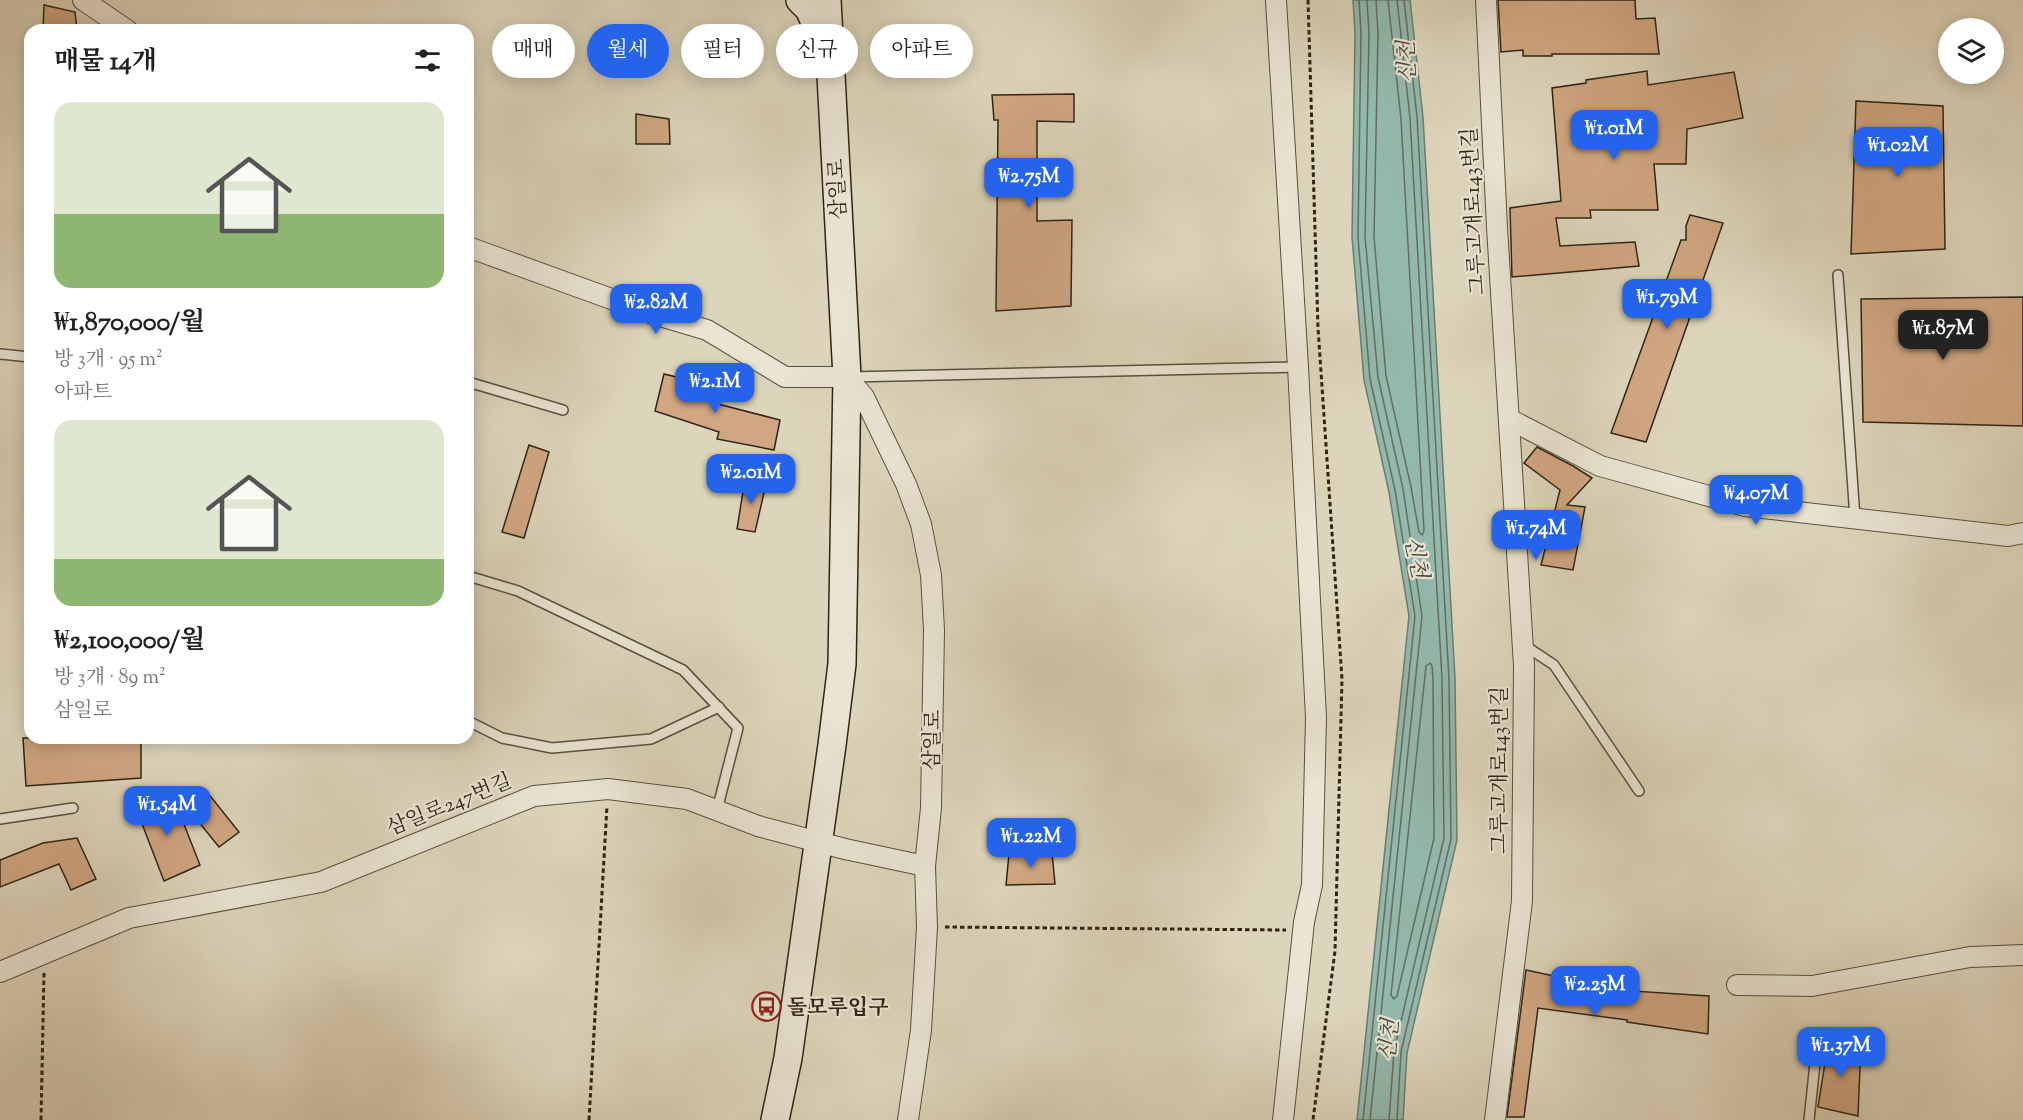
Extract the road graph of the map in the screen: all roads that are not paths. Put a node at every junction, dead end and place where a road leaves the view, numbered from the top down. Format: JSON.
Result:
{"nodes":[{"id":1,"x":82,"y":0,"type":"edge"},
{"id":2,"x":800,"y":0,"type":"edge"},
{"id":3,"x":827,"y":0,"type":"edge"},
{"id":4,"x":1276,"y":0,"type":"edge"},
{"id":5,"x":1486,"y":0,"type":"edge"},
{"id":6,"x":118,"y":24,"type":"edge"},
{"id":7,"x":816,"y":24,"type":"edge"},
{"id":8,"x":828,"y":24,"type":"edge"},
{"id":9,"x":831,"y":78,"type":"edge"},
{"id":10,"x":474,"y":249,"type":"edge"},
{"id":11,"x":1838,"y":275,"type":"dead end"},
{"id":12,"x":0,"y":354,"type":"edge"},
{"id":13,"x":24,"y":356,"type":"edge"},
{"id":14,"x":1298,"y":368,"type":"junction"},
{"id":15,"x":847,"y":377,"type":"junction"},
{"id":16,"x":474,"y":383,"type":"edge"},
{"id":17,"x":563,"y":410,"type":"dead end"},
{"id":18,"x":1509,"y":419,"type":"junction"},
{"id":19,"x":1855,"y":518,"type":"junction"},
{"id":20,"x":2023,"y":533,"type":"edge"},
{"id":21,"x":474,"y":578,"type":"edge"},
{"id":22,"x":1522,"y":643,"type":"junction"},
{"id":23,"x":718,"y":708,"type":"junction"},
{"id":24,"x":474,"y":724,"type":"edge"},
{"id":25,"x":1639,"y":791,"type":"dead end"},
{"id":26,"x":73,"y":808,"type":"dead end"},
{"id":27,"x":717,"y":810,"type":"junction"},
{"id":28,"x":0,"y":819,"type":"edge"},
{"id":29,"x":819,"y":841,"type":"junction"},
{"id":30,"x":925,"y":866,"type":"junction"},
{"id":31,"x":2023,"y":955,"type":"edge"},
{"id":32,"x":0,"y":972,"type":"edge"},
{"id":33,"x":1737,"y":985,"type":"dead end"},
{"id":34,"x":1818,"y":1035,"type":"dead end"},
{"id":35,"x":776,"y":1120,"type":"edge"},
{"id":36,"x":908,"y":1120,"type":"edge"},
{"id":37,"x":1283,"y":1120,"type":"edge"},
{"id":38,"x":1495,"y":1120,"type":"edge"},
{"id":39,"x":1809,"y":1120,"type":"edge"}],
"edges":[{"from":1,"to":6,"type":"street"},
{"from":2,"to":7,"type":"main road"},
{"from":3,"to":8,"type":"main road","name":"삼일로"},
{"from":4,"to":14,"type":"street"},
{"from":5,"to":18,"type":"street","name":"그루고개로143번길"},
{"from":9,"to":15,"type":"main road","name":"삼일로"},
{"from":10,"to":15,"type":"street"},
{"from":11,"to":19,"type":"lane"},
{"from":12,"to":13,"type":"lane"},
{"from":14,"to":15,"type":"lane"},
{"from":14,"to":37,"type":"street"},
{"from":15,"to":29,"type":"main road","name":"삼일로"},
{"from":15,"to":30,"type":"street","name":"삼일로"},
{"from":16,"to":17,"type":"lane"},
{"from":18,"to":19,"type":"street"},
{"from":18,"to":22,"type":"street","name":"그루고개로143번길"},
{"from":19,"to":20,"type":"street"},
{"from":21,"to":23,"type":"lane"},
{"from":22,"to":25,"type":"lane"},
{"from":22,"to":38,"type":"street","name":"그루고개로143번길"},
{"from":23,"to":24,"type":"lane"},
{"from":23,"to":27,"type":"lane"},
{"from":26,"to":28,"type":"lane"},
{"from":27,"to":29,"type":"street","name":"삼일로247번길"},
{"from":27,"to":32,"type":"street","name":"삼일로247번길"},
{"from":29,"to":30,"type":"street","name":"삼일로247번길"},
{"from":29,"to":35,"type":"main road","name":"삼일로"},
{"from":30,"to":36,"type":"street","name":"삼일로"},
{"from":31,"to":33,"type":"street"},
{"from":34,"to":39,"type":"lane"}]}
